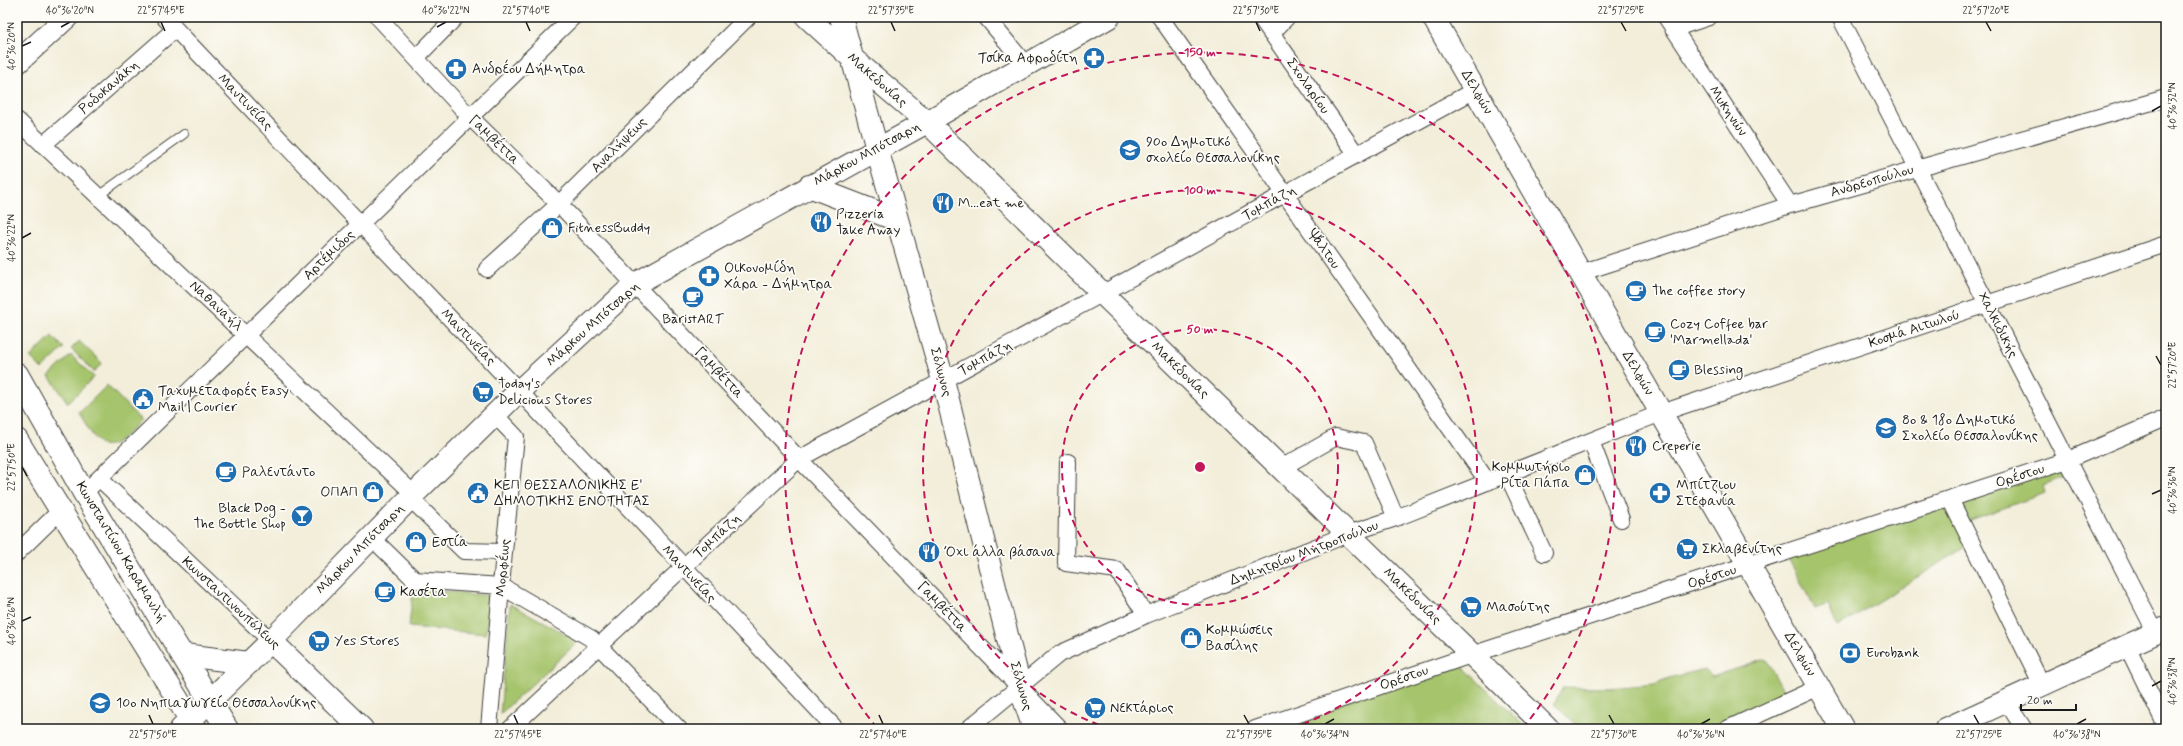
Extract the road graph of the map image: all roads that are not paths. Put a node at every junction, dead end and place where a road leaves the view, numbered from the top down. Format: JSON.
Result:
{"nodes":[{"id":1,"x":67,"y":17,"type":"edge"},
{"id":2,"x":164,"y":17,"type":"edge"},
{"id":3,"x":378,"y":17,"type":"edge"},
{"id":4,"x":456,"y":17,"type":"edge"},
{"id":5,"x":573,"y":17,"type":"edge"},
{"id":6,"x":748,"y":17,"type":"edge"},
{"id":7,"x":807,"y":17,"type":"edge"},
{"id":8,"x":841,"y":17,"type":"edge"},
{"id":9,"x":986,"y":17,"type":"edge"},
{"id":10,"x":1109,"y":17,"type":"edge"},
{"id":11,"x":1160,"y":17,"type":"edge"},
{"id":12,"x":1260,"y":17,"type":"edge"},
{"id":13,"x":1287,"y":17,"type":"edge"},
{"id":14,"x":1433,"y":17,"type":"edge"},
{"id":15,"x":1708,"y":17,"type":"edge"},
{"id":16,"x":1840,"y":17,"type":"edge"},
{"id":17,"x":1670,"y":23,"type":"edge"},
{"id":18,"x":175,"y":29,"type":"junction"},
{"id":19,"x":1271,"y":34,"type":"junction"},
{"id":20,"x":416,"y":58,"type":"junction"},
{"id":21,"x":854,"y":60,"type":"junction"},
{"id":22,"x":17,"y":63,"type":"edge"},
{"id":23,"x":1026,"y":65,"type":"junction"},
{"id":24,"x":1475,"y":90,"type":"junction"},
{"id":25,"x":2166,"y":98,"type":"edge"},
{"id":26,"x":470,"y":117,"type":"junction"},
{"id":27,"x":17,"y":120,"type":"edge"},
{"id":28,"x":927,"y":122,"type":"junction"},
{"id":29,"x":184,"y":134,"type":"dead end"},
{"id":30,"x":43,"y":145,"type":"junction"},
{"id":31,"x":877,"y":150,"type":"junction"},
{"id":32,"x":1357,"y":155,"type":"junction"},
{"id":33,"x":1918,"y":168,"type":"junction"},
{"id":34,"x":809,"y":186,"type":"junction"},
{"id":35,"x":1285,"y":194,"type":"junction"},
{"id":36,"x":98,"y":196,"type":"junction"},
{"id":37,"x":559,"y":204,"type":"junction"},
{"id":38,"x":1790,"y":205,"type":"junction"},
{"id":39,"x":897,"y":220,"type":"junction"},
{"id":40,"x":361,"y":224,"type":"junction"},
{"id":41,"x":2166,"y":244,"type":"edge"},
{"id":42,"x":487,"y":269,"type":"dead end"},
{"id":43,"x":1580,"y":272,"type":"junction"},
{"id":44,"x":635,"y":284,"type":"junction"},
{"id":45,"x":1102,"y":294,"type":"junction"},
{"id":46,"x":1988,"y":305,"type":"junction"},
{"id":47,"x":247,"y":335,"type":"junction"},
{"id":48,"x":17,"y":374,"type":"edge"},
{"id":49,"x":943,"y":380,"type":"junction"},
{"id":50,"x":519,"y":391,"type":"junction"},
{"id":51,"x":1661,"y":413,"type":"junction"},
{"id":52,"x":495,"y":415,"type":"junction"},
{"id":53,"x":2166,"y":418,"type":"edge"},
{"id":54,"x":17,"y":440,"type":"edge"},
{"id":55,"x":1591,"y":441,"type":"junction"},
{"id":56,"x":800,"y":459,"type":"junction"},
{"id":57,"x":2068,"y":460,"type":"junction"},
{"id":58,"x":1068,"y":462,"type":"dead end"},
{"id":59,"x":1281,"y":468,"type":"junction"},
{"id":60,"x":1508,"y":474,"type":"junction"},
{"id":61,"x":1488,"y":482,"type":"junction"},
{"id":62,"x":92,"y":486,"type":"junction"},
{"id":63,"x":412,"y":496,"type":"junction"},
{"id":64,"x":1950,"y":499,"type":"junction"},
{"id":65,"x":60,"y":511,"type":"junction"},
{"id":66,"x":1396,"y":518,"type":"junction"},
{"id":67,"x":1621,"y":519,"type":"dead end"},
{"id":68,"x":1348,"y":534,"type":"junction"},
{"id":69,"x":371,"y":537,"type":"junction"},
{"id":70,"x":17,"y":552,"type":"edge"},
{"id":71,"x":504,"y":552,"type":"junction"},
{"id":72,"x":1544,"y":553,"type":"dead end"},
{"id":73,"x":1749,"y":565,"type":"junction"},
{"id":74,"x":683,"y":567,"type":"junction"},
{"id":75,"x":501,"y":586,"type":"junction"},
{"id":76,"x":1146,"y":615,"type":"junction"},
{"id":77,"x":2161,"y":630,"type":"edge"},
{"id":78,"x":271,"y":641,"type":"junction"},
{"id":79,"x":599,"y":646,"type":"junction"},
{"id":80,"x":2127,"y":646,"type":"junction"},
{"id":81,"x":184,"y":655,"type":"junction"},
{"id":82,"x":1471,"y":655,"type":"junction"},
{"id":83,"x":249,"y":663,"type":"junction"},
{"id":84,"x":2042,"y":685,"type":"junction"},
{"id":85,"x":1020,"y":687,"type":"junction"},
{"id":86,"x":1819,"y":687,"type":"junction"},
{"id":87,"x":210,"y":701,"type":"junction"},
{"id":88,"x":2006,"y":702,"type":"junction"},
{"id":89,"x":189,"y":726,"type":"edge"},
{"id":90,"x":2166,"y":726,"type":"edge"},
{"id":91,"x":227,"y":729,"type":"edge"},
{"id":92,"x":362,"y":729,"type":"edge"},
{"id":93,"x":489,"y":729,"type":"edge"},
{"id":94,"x":510,"y":729,"type":"edge"},
{"id":95,"x":679,"y":729,"type":"edge"},
{"id":96,"x":836,"y":729,"type":"edge"},
{"id":97,"x":968,"y":729,"type":"edge"},
{"id":98,"x":1034,"y":729,"type":"edge"},
{"id":99,"x":1060,"y":729,"type":"edge"},
{"id":100,"x":1255,"y":729,"type":"edge"},
{"id":101,"x":1548,"y":729,"type":"edge"},
{"id":102,"x":1727,"y":729,"type":"edge"},
{"id":103,"x":1843,"y":729,"type":"edge"},
{"id":104,"x":1946,"y":729,"type":"edge"},
{"id":105,"x":2024,"y":729,"type":"edge"}],
"edges":[{"from":1,"to":22,"type":"main road"},
{"from":2,"to":18,"type":"street","name":"Μαντινείας"},
{"from":3,"to":20,"type":"street","name":"Γαμβέττα"},
{"from":4,"to":20,"type":"street"},
{"from":5,"to":26,"type":"street","name":"Αρτέμιδος"},
{"from":6,"to":37,"type":"street","name":"Αναλήψεως"},
{"from":7,"to":21,"type":"main road","name":"Μακεδονίας"},
{"from":8,"to":21,"type":"main road","name":"Σόλωνος"},
{"from":9,"to":23,"type":"street"},
{"from":10,"to":23,"type":"main road","name":"Μάρκου Μπότσαρη"},
{"from":11,"to":35,"type":"street","name":"Ψάλτου"},
{"from":12,"to":19,"type":"street","name":"Σχολαρίου"},
{"from":13,"to":19,"type":"street"},
{"from":14,"to":24,"type":"main road","name":"Δελφών"},
{"from":15,"to":17,"type":"street"},
{"from":16,"to":33,"type":"street","name":"Χαλκιδικής"},
{"from":17,"to":38,"type":"street","name":"Μυκηνών"},
{"from":18,"to":30,"type":"street","name":"Ροδοκανάκη"},
{"from":18,"to":40,"type":"street","name":"Μαντινείας"},
{"from":19,"to":32,"type":"street","name":"Σχολαρίου"},
{"from":20,"to":26,"type":"street","name":"Γαμβέττα"},
{"from":21,"to":28,"type":"main road","name":"Μακεδονίας"},
{"from":21,"to":31,"type":"main road","name":"Σόλωνος"},
{"from":23,"to":28,"type":"main road","name":"Μάρκου Μπότσαρη"},
{"from":24,"to":32,"type":"street","name":"Τομπάζη"},
{"from":24,"to":43,"type":"main road","name":"Δελφών"},
{"from":25,"to":33,"type":"street","name":"Ανδρεοπούλου"},
{"from":26,"to":37,"type":"street","name":"Γαμβέττα"},
{"from":26,"to":40,"type":"street","name":"Αρτέμιδος"},
{"from":27,"to":30,"type":"street","name":"Ναθαναήλ"},
{"from":28,"to":31,"type":"main road","name":"Μάρκου Μπότσαρη"},
{"from":28,"to":45,"type":"main road","name":"Μακεδονίας"},
{"from":29,"to":36,"type":"lane"},
{"from":30,"to":36,"type":"street","name":"Ναθαναήλ"},
{"from":31,"to":34,"type":"main road","name":"Μάρκου Μπότσαρη"},
{"from":31,"to":39,"type":"main road","name":"Σόλωνος"},
{"from":32,"to":35,"type":"street","name":"Τομπάζη"},
{"from":33,"to":38,"type":"street","name":"Ανδρεοπούλου"},
{"from":33,"to":46,"type":"street","name":"Χαλκιδικής"},
{"from":34,"to":39,"type":"main road"},
{"from":34,"to":44,"type":"main road","name":"Μάρκου Μπότσαρη"},
{"from":35,"to":45,"type":"street","name":"Τομπάζη"},
{"from":35,"to":61,"type":"street","name":"Ψάλτου"},
{"from":36,"to":47,"type":"street","name":"Ναθαναήλ"},
{"from":37,"to":42,"type":"street","name":"Αναλήψεως"},
{"from":37,"to":44,"type":"street","name":"Γαμβέττα"},
{"from":38,"to":43,"type":"street","name":"Ανδρεοπούλου"},
{"from":39,"to":49,"type":"main road","name":"Σόλωνος"},
{"from":40,"to":47,"type":"street","name":"Αρτέμιδος"},
{"from":40,"to":50,"type":"street","name":"Μαντινείας"},
{"from":41,"to":46,"type":"street","name":"Κοσμά Αιτωλού"},
{"from":43,"to":51,"type":"main road","name":"Δελφών"},
{"from":44,"to":50,"type":"main road","name":"Μάρκου Μπότσαρη"},
{"from":44,"to":56,"type":"street","name":"Γαμβέττα"},
{"from":45,"to":49,"type":"street","name":"Τομπάζη"},
{"from":45,"to":59,"type":"main road","name":"Μακεδονίας"},
{"from":46,"to":51,"type":"street","name":"Κοσμά Αιτωλού"},
{"from":46,"to":57,"type":"street","name":"Χαλκιδικής"},
{"from":47,"to":62,"type":"street","name":"Αρτέμιδος"},
{"from":47,"to":63,"type":"street","name":"Ναθαναήλ"},
{"from":48,"to":62,"type":"main road","name":"Κωνσταντίνου Καραμανλή"},
{"from":49,"to":56,"type":"street","name":"Τομπάζη"},
{"from":49,"to":85,"type":"main road","name":"Σόλωνος"},
{"from":50,"to":52,"type":"main road","name":"Μάρκου Μπότσαρη"},
{"from":50,"to":74,"type":"street","name":"Μαντινείας"},
{"from":51,"to":55,"type":"street","name":"Δημητρίου Μητροπούλου"},
{"from":51,"to":73,"type":"main road","name":"Δελφών"},
{"from":52,"to":63,"type":"main road","name":"Μάρκου Μπότσαρη"},
{"from":52,"to":71,"type":"street","name":"Μορφέως"},
{"from":53,"to":57,"type":"street","name":"Ορέστου"},
{"from":54,"to":65,"type":"main road","name":"Κωνσταντίνου Καραμανλή"},
{"from":55,"to":60,"type":"street","name":"Δημητρίου Μητροπούλου"},
{"from":55,"to":67,"type":"street"},
{"from":56,"to":74,"type":"street","name":"Τομπάζη"},
{"from":56,"to":85,"type":"street","name":"Γαμβέττα"},
{"from":57,"to":64,"type":"street","name":"Ορέστου"},
{"from":57,"to":77,"type":"street","name":"Χαλκιδικής"},
{"from":58,"to":76,"type":"street"},
{"from":59,"to":66,"type":"street"},
{"from":59,"to":68,"type":"main road","name":"Μακεδονίας"},
{"from":60,"to":61,"type":"street","name":"Δημητρίου Μητροπούλου"},
{"from":60,"to":72,"type":"street"},
{"from":61,"to":66,"type":"street","name":"Δημητρίου Μητροπούλου"},
{"from":62,"to":78,"type":"street","name":"Κωνσταντινουπόλεως"},
{"from":62,"to":81,"type":"main road","name":"Κωνσταντίνου Καραμανλή"},
{"from":63,"to":69,"type":"main road","name":"Μάρκου Μπότσαρη"},
{"from":63,"to":71,"type":"street","name":"Ναθαναήλ"},
{"from":64,"to":73,"type":"street","name":"Ορέστου"},
{"from":64,"to":84,"type":"street"},
{"from":65,"to":70,"type":"street"},
{"from":65,"to":89,"type":"main road","name":"Κωνσταντίνου Καραμανλή"},
{"from":66,"to":68,"type":"street","name":"Δημητρίου Μητροπούλου"},
{"from":68,"to":76,"type":"street","name":"Δημητρίου Μητροπούλου"},
{"from":68,"to":82,"type":"main road","name":"Μακεδονίας"},
{"from":69,"to":75,"type":"street"},
{"from":69,"to":78,"type":"main road","name":"Μάρκου Μπότσαρη"},
{"from":71,"to":75,"type":"street","name":"Μορφέως"},
{"from":73,"to":82,"type":"street","name":"Ορέστου"},
{"from":73,"to":86,"type":"main road","name":"Δελφών"},
{"from":74,"to":79,"type":"street","name":"Τομπάζη"},
{"from":74,"to":96,"type":"street","name":"Μαντινείας"},
{"from":75,"to":79,"type":"street"},
{"from":75,"to":93,"type":"street","name":"Μορφέως"},
{"from":76,"to":85,"type":"street","name":"Δημητρίου Μητροπούλου"},
{"from":77,"to":80,"type":"main road"},
{"from":78,"to":83,"type":"main road","name":"Μάρκου Μπότσαρη"},
{"from":78,"to":92,"type":"main road","name":"Κωνσταντινουπόλεως"},
{"from":79,"to":94,"type":"street","name":"Τομπάζη"},
{"from":79,"to":95,"type":"street"},
{"from":80,"to":84,"type":"main road"},
{"from":80,"to":90,"type":"street"},
{"from":81,"to":83,"type":"main road"},
{"from":81,"to":87,"type":"main road","name":"Κωνσταντίνου Καραμανλή"},
{"from":82,"to":100,"type":"street","name":"Ορέστου"},
{"from":82,"to":101,"type":"main road","name":"Μακεδονίας"},
{"from":83,"to":87,"type":"main road","name":"Μάρκου Μπότσαρη"},
{"from":84,"to":88,"type":"main road"},
{"from":85,"to":97,"type":"street","name":"Δημητρίου Μητροπούλου"},
{"from":85,"to":98,"type":"main road","name":"Σόλωνος"},
{"from":85,"to":99,"type":"street","name":"Γαμβέττα"},
{"from":86,"to":102,"type":"street"},
{"from":86,"to":103,"type":"main road","name":"Δελφών"},
{"from":87,"to":89,"type":"main road","name":"Μάρκου Μπότσαρη"},
{"from":87,"to":91,"type":"main road","name":"Κωνσταντίνου Καραμανλή"},
{"from":88,"to":104,"type":"main road"},
{"from":88,"to":105,"type":"street"}]}
